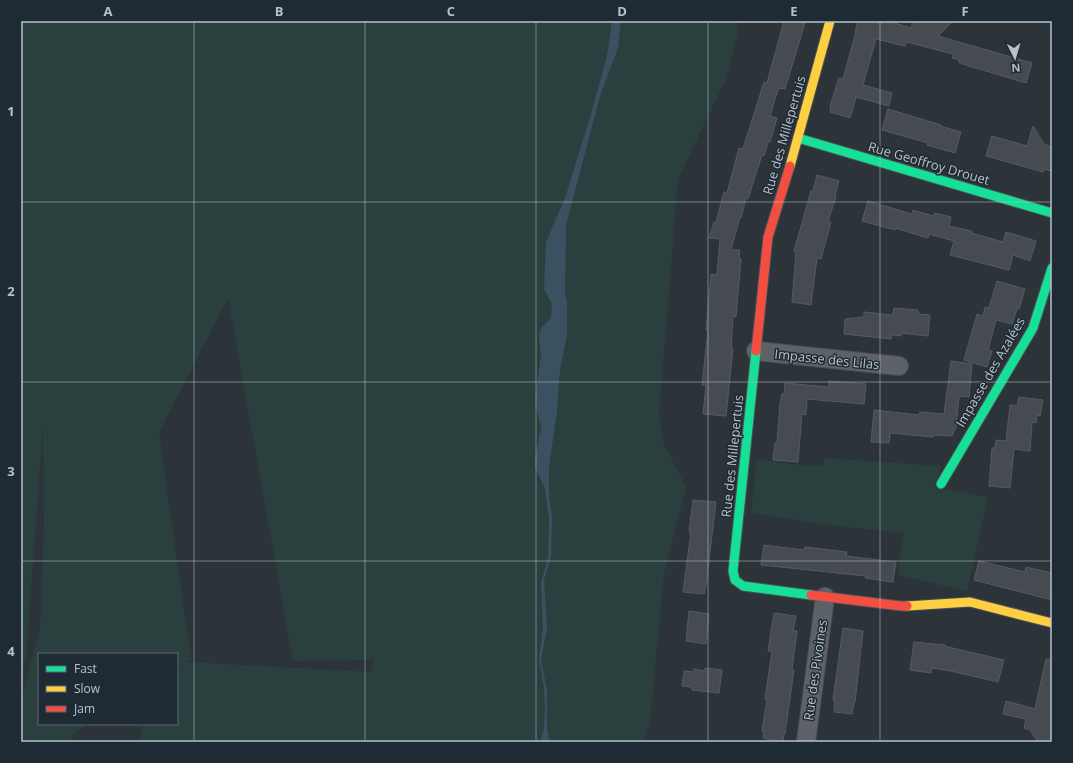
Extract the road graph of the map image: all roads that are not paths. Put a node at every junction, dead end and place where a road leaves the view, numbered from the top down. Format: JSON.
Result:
{"nodes":[{"id":1,"x":830,"y":21,"type":"edge"},
{"id":2,"x":798,"y":138,"type":"junction"},
{"id":3,"x":1052,"y":213,"type":"edge"},
{"id":4,"x":1052,"y":268,"type":"edge"},
{"id":5,"x":756,"y":351,"type":"junction"},
{"id":6,"x":899,"y":366,"type":"dead end"},
{"id":7,"x":940,"y":484,"type":"dead end"},
{"id":8,"x":825,"y":597,"type":"junction"},
{"id":9,"x":1052,"y":623,"type":"edge"},
{"id":10,"x":806,"y":742,"type":"edge"}],
"edges":[{"from":1,"to":2,"type":"street","name":"Rue des Millepertuis"},
{"from":2,"to":3,"type":"street","name":"Rue Geoffroy Drouet"},
{"from":2,"to":5,"type":"street","name":"Rue des Millepertuis"},
{"from":4,"to":7,"type":"street","name":"Impasse des Azalées"},
{"from":5,"to":6,"type":"street","name":"Impasse des Lilas"},
{"from":5,"to":8,"type":"street","name":"Rue des Millepertuis"},
{"from":8,"to":9,"type":"street","name":"Rue des Millepertuis"},
{"from":8,"to":10,"type":"street","name":"Rue des Pivoines"}]}
